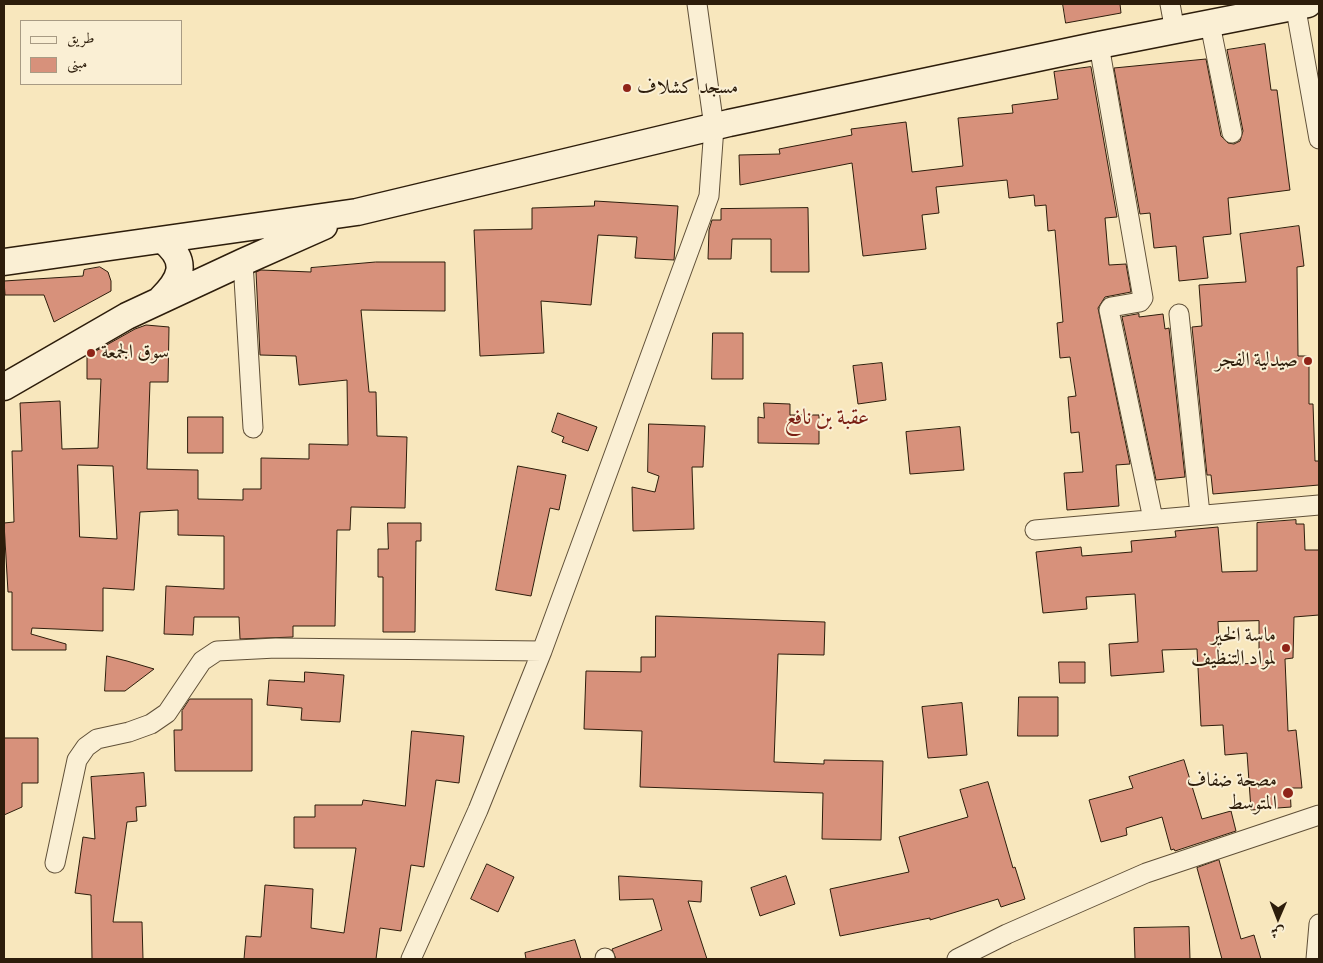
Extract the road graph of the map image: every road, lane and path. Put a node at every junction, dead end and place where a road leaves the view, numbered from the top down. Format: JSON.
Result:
{"nodes":[{"id":1,"x":697,"y":4,"type":"edge"},
{"id":2,"x":1170,"y":4,"type":"edge"},
{"id":3,"x":1299,"y":5,"type":"edge"},
{"id":4,"x":1210,"y":24,"type":"junction"},
{"id":5,"x":1174,"y":31,"type":"junction"},
{"id":6,"x":1099,"y":45,"type":"junction"},
{"id":7,"x":714,"y":127,"type":"junction"},
{"id":8,"x":1232,"y":133,"type":"dead end"},
{"id":9,"x":1319,"y":139,"type":"edge"},
{"id":10,"x":357,"y":212,"type":"junction"},
{"id":11,"x":164,"y":240,"type":"junction"},
{"id":12,"x":4,"y":262,"type":"edge"},
{"id":13,"x":243,"y":262,"type":"junction"},
{"id":14,"x":159,"y":302,"type":"junction"},
{"id":15,"x":1179,"y":314,"type":"dead end"},
{"id":16,"x":4,"y":387,"type":"edge"},
{"id":17,"x":253,"y":428,"type":"dead end"},
{"id":18,"x":1319,"y":505,"type":"edge"},
{"id":19,"x":1200,"y":514,"type":"junction"},
{"id":20,"x":1153,"y":518,"type":"junction"},
{"id":21,"x":1035,"y":530,"type":"dead end"},
{"id":22,"x":542,"y":651,"type":"junction"},
{"id":23,"x":1319,"y":815,"type":"edge"},
{"id":24,"x":55,"y":862,"type":"dead end"},
{"id":25,"x":1319,"y":924,"type":"edge"},
{"id":26,"x":411,"y":959,"type":"edge"},
{"id":27,"x":958,"y":959,"type":"edge"},
{"id":28,"x":1316,"y":959,"type":"edge"}],
"edges":[{"from":1,"to":7,"type":"street"},
{"from":2,"to":5,"type":"street"},
{"from":3,"to":4,"type":"main road"},
{"from":3,"to":9,"type":"street"},
{"from":4,"to":5,"type":"main road"},
{"from":4,"to":8,"type":"street"},
{"from":5,"to":6,"type":"main road"},
{"from":6,"to":7,"type":"main road"},
{"from":6,"to":20,"type":"street"},
{"from":7,"to":10,"type":"main road"},
{"from":7,"to":22,"type":"street"},
{"from":10,"to":11,"type":"main road"},
{"from":10,"to":13,"type":"main road"},
{"from":11,"to":12,"type":"main road"},
{"from":11,"to":14,"type":"main road"},
{"from":13,"to":14,"type":"main road"},
{"from":13,"to":17,"type":"street"},
{"from":14,"to":16,"type":"main road"},
{"from":15,"to":19,"type":"street"},
{"from":18,"to":19,"type":"street"},
{"from":19,"to":20,"type":"street"},
{"from":20,"to":21,"type":"street"},
{"from":22,"to":24,"type":"street"},
{"from":22,"to":26,"type":"street"},
{"from":23,"to":27,"type":"street"},
{"from":25,"to":28,"type":"street"}]}
